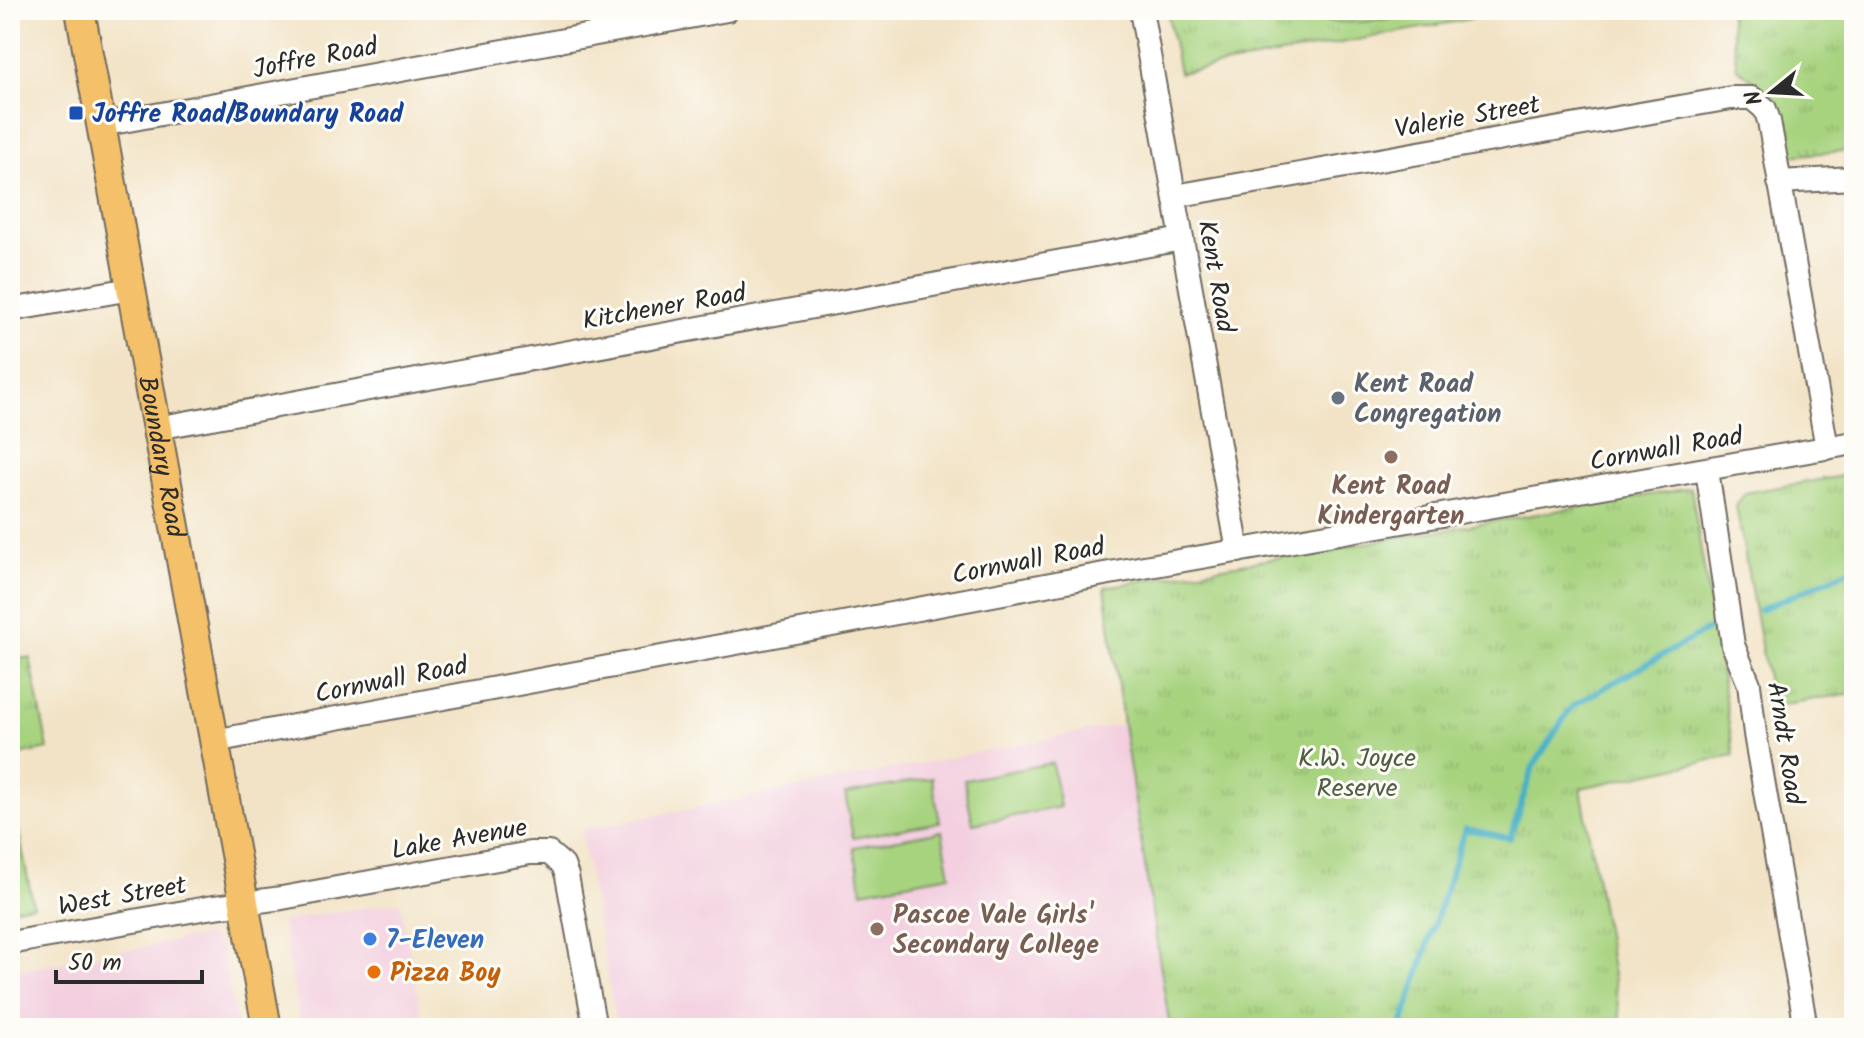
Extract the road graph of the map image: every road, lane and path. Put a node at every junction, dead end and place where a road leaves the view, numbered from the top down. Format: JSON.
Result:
{"nodes":[{"id":1,"x":80,"y":10,"type":"edge"},
{"id":2,"x":727,"y":10,"type":"edge"},
{"id":3,"x":1141,"y":10,"type":"edge"},
{"id":4,"x":101,"y":125,"type":"junction"},
{"id":5,"x":1854,"y":178,"type":"edge"},
{"id":6,"x":1779,"y":182,"type":"junction"},
{"id":7,"x":1175,"y":196,"type":"junction"},
{"id":8,"x":1182,"y":239,"type":"junction"},
{"id":9,"x":131,"y":289,"type":"junction"},
{"id":10,"x":10,"y":310,"type":"edge"},
{"id":11,"x":157,"y":428,"type":"junction"},
{"id":12,"x":1854,"y":443,"type":"edge"},
{"id":13,"x":1827,"y":448,"type":"junction"},
{"id":14,"x":1707,"y":470,"type":"junction"},
{"id":15,"x":1238,"y":551,"type":"junction"},
{"id":16,"x":214,"y":741,"type":"junction"},
{"id":17,"x":244,"y":903,"type":"junction"},
{"id":18,"x":10,"y":943,"type":"edge"},
{"id":19,"x":267,"y":1028,"type":"edge"},
{"id":20,"x":595,"y":1028,"type":"edge"},
{"id":21,"x":1806,"y":1028,"type":"edge"}],
"edges":[{"from":1,"to":4,"type":"main road","name":"Boundary Road"},
{"from":2,"to":4,"type":"street","name":"Joffre Road"},
{"from":3,"to":7,"type":"street","name":"Kent Road"},
{"from":4,"to":9,"type":"main road","name":"Boundary Road"},
{"from":5,"to":6,"type":"street"},
{"from":6,"to":7,"type":"street","name":"Valerie Street"},
{"from":6,"to":13,"type":"street"},
{"from":7,"to":8,"type":"street","name":"Kent Road"},
{"from":8,"to":11,"type":"street","name":"Kitchener Road"},
{"from":8,"to":15,"type":"street","name":"Kent Road"},
{"from":9,"to":10,"type":"street"},
{"from":9,"to":11,"type":"main road","name":"Boundary Road"},
{"from":11,"to":16,"type":"main road","name":"Boundary Road"},
{"from":12,"to":13,"type":"street","name":"Cornwall Road"},
{"from":13,"to":14,"type":"street","name":"Cornwall Road"},
{"from":14,"to":15,"type":"street","name":"Cornwall Road"},
{"from":14,"to":21,"type":"street","name":"Arndt Road"},
{"from":15,"to":16,"type":"street","name":"Cornwall Road"},
{"from":16,"to":17,"type":"main road","name":"Boundary Road"},
{"from":17,"to":18,"type":"street","name":"West Street"},
{"from":17,"to":19,"type":"main road","name":"Boundary Road"},
{"from":17,"to":20,"type":"street","name":"Lake Avenue"}]}
